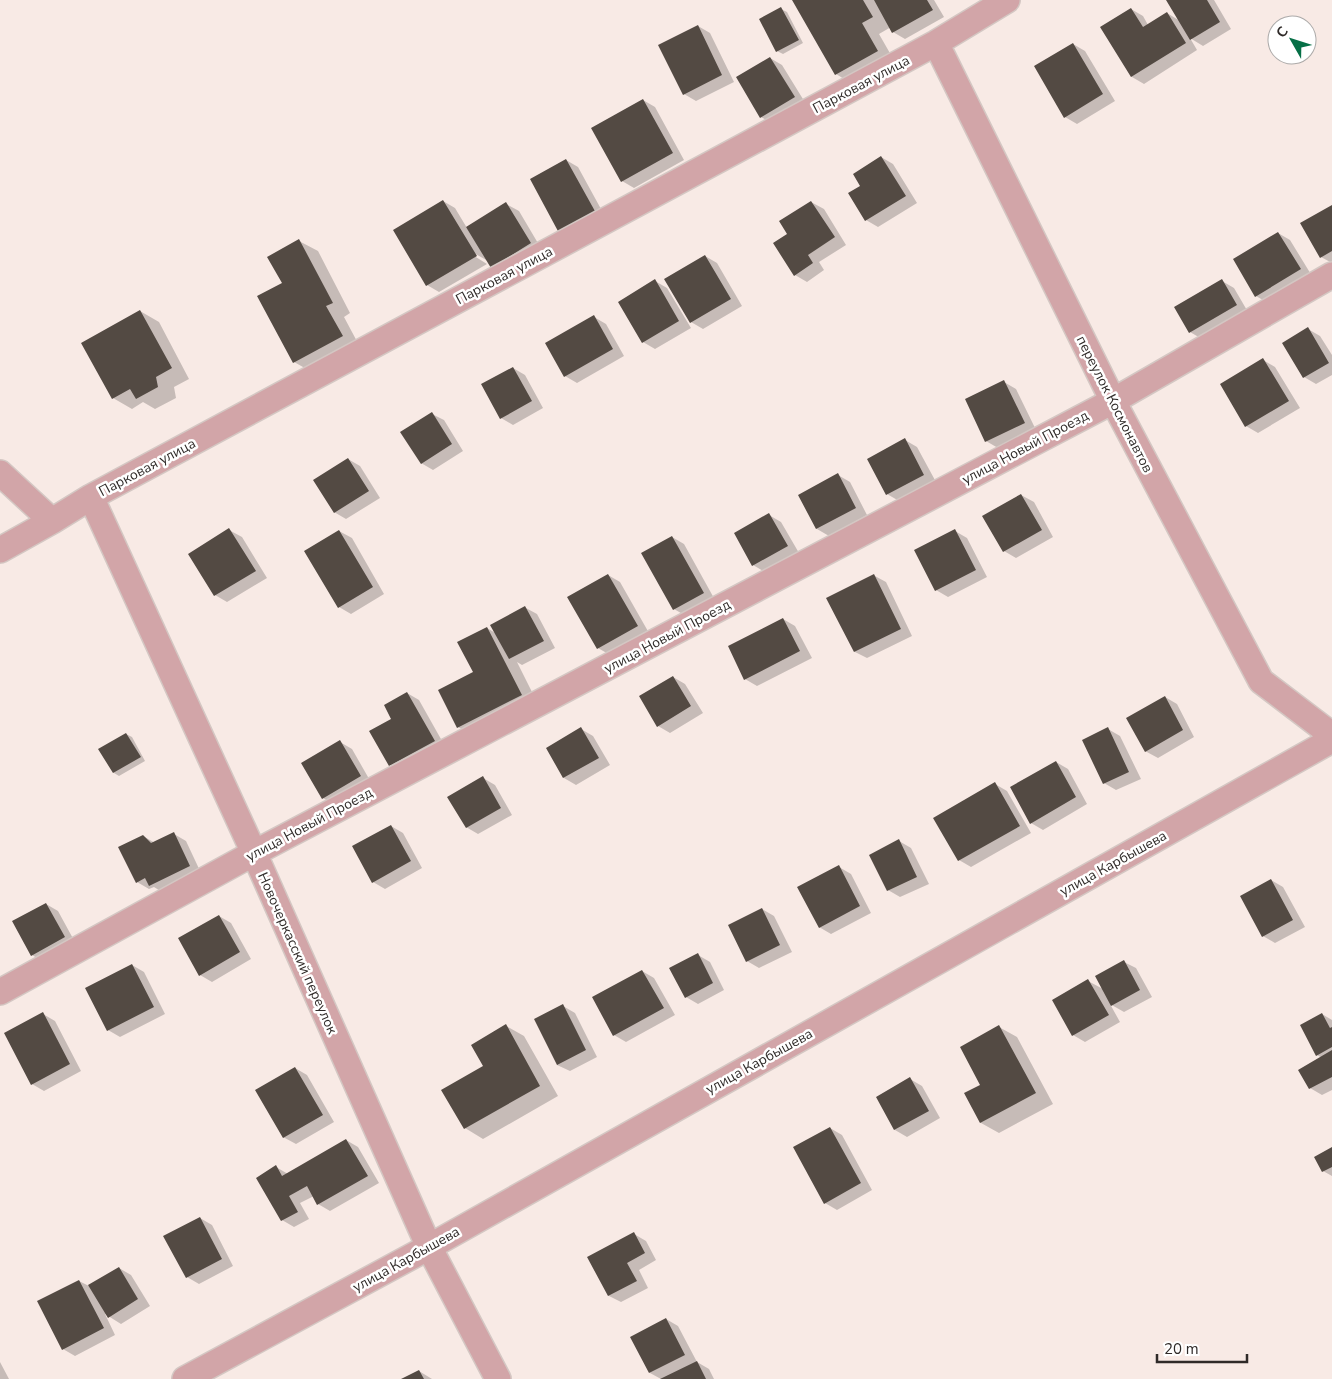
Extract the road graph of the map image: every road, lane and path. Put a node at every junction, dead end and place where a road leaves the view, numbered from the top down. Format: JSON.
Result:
{"nodes":[{"id":1,"x":1008,"y":0,"type":"edge"},
{"id":2,"x":936,"y":43,"type":"junction"},
{"id":3,"x":1332,"y":275,"type":"edge"},
{"id":4,"x":1113,"y":401,"type":"junction"},
{"id":5,"x":0,"y":473,"type":"edge"},
{"id":6,"x":91,"y":497,"type":"junction"},
{"id":7,"x":52,"y":521,"type":"junction"},
{"id":8,"x":0,"y":550,"type":"edge"},
{"id":9,"x":1332,"y":734,"type":"edge"},
{"id":10,"x":1332,"y":740,"type":"edge"},
{"id":11,"x":254,"y":853,"type":"junction"},
{"id":12,"x":0,"y":992,"type":"edge"},
{"id":13,"x":428,"y":1246,"type":"junction"},
{"id":14,"x":185,"y":1379,"type":"edge"},
{"id":15,"x":498,"y":1379,"type":"edge"}],
"edges":[{"from":1,"to":2,"type":"street","name":"Парковая улица"},
{"from":2,"to":4,"type":"street","name":"переулок Космонавтов"},
{"from":2,"to":6,"type":"street","name":"Парковая улица"},
{"from":3,"to":4,"type":"street","name":"улица Новый Проезд"},
{"from":4,"to":9,"type":"street","name":"переулок Космонавтов"},
{"from":4,"to":11,"type":"street","name":"улица Новый Проезд"},
{"from":5,"to":7,"type":"street"},
{"from":6,"to":7,"type":"street","name":"Парковая улица"},
{"from":6,"to":11,"type":"street","name":"Новочеркасский переулок"},
{"from":7,"to":8,"type":"street","name":"Парковая улица"},
{"from":10,"to":13,"type":"street","name":"улица Карбышева"},
{"from":11,"to":12,"type":"street","name":"улица Новый Проезд"},
{"from":11,"to":13,"type":"street","name":"Новочеркасский переулок"},
{"from":13,"to":14,"type":"street","name":"улица Карбышева"},
{"from":13,"to":15,"type":"street","name":"Новочеркасский переулок"}]}
